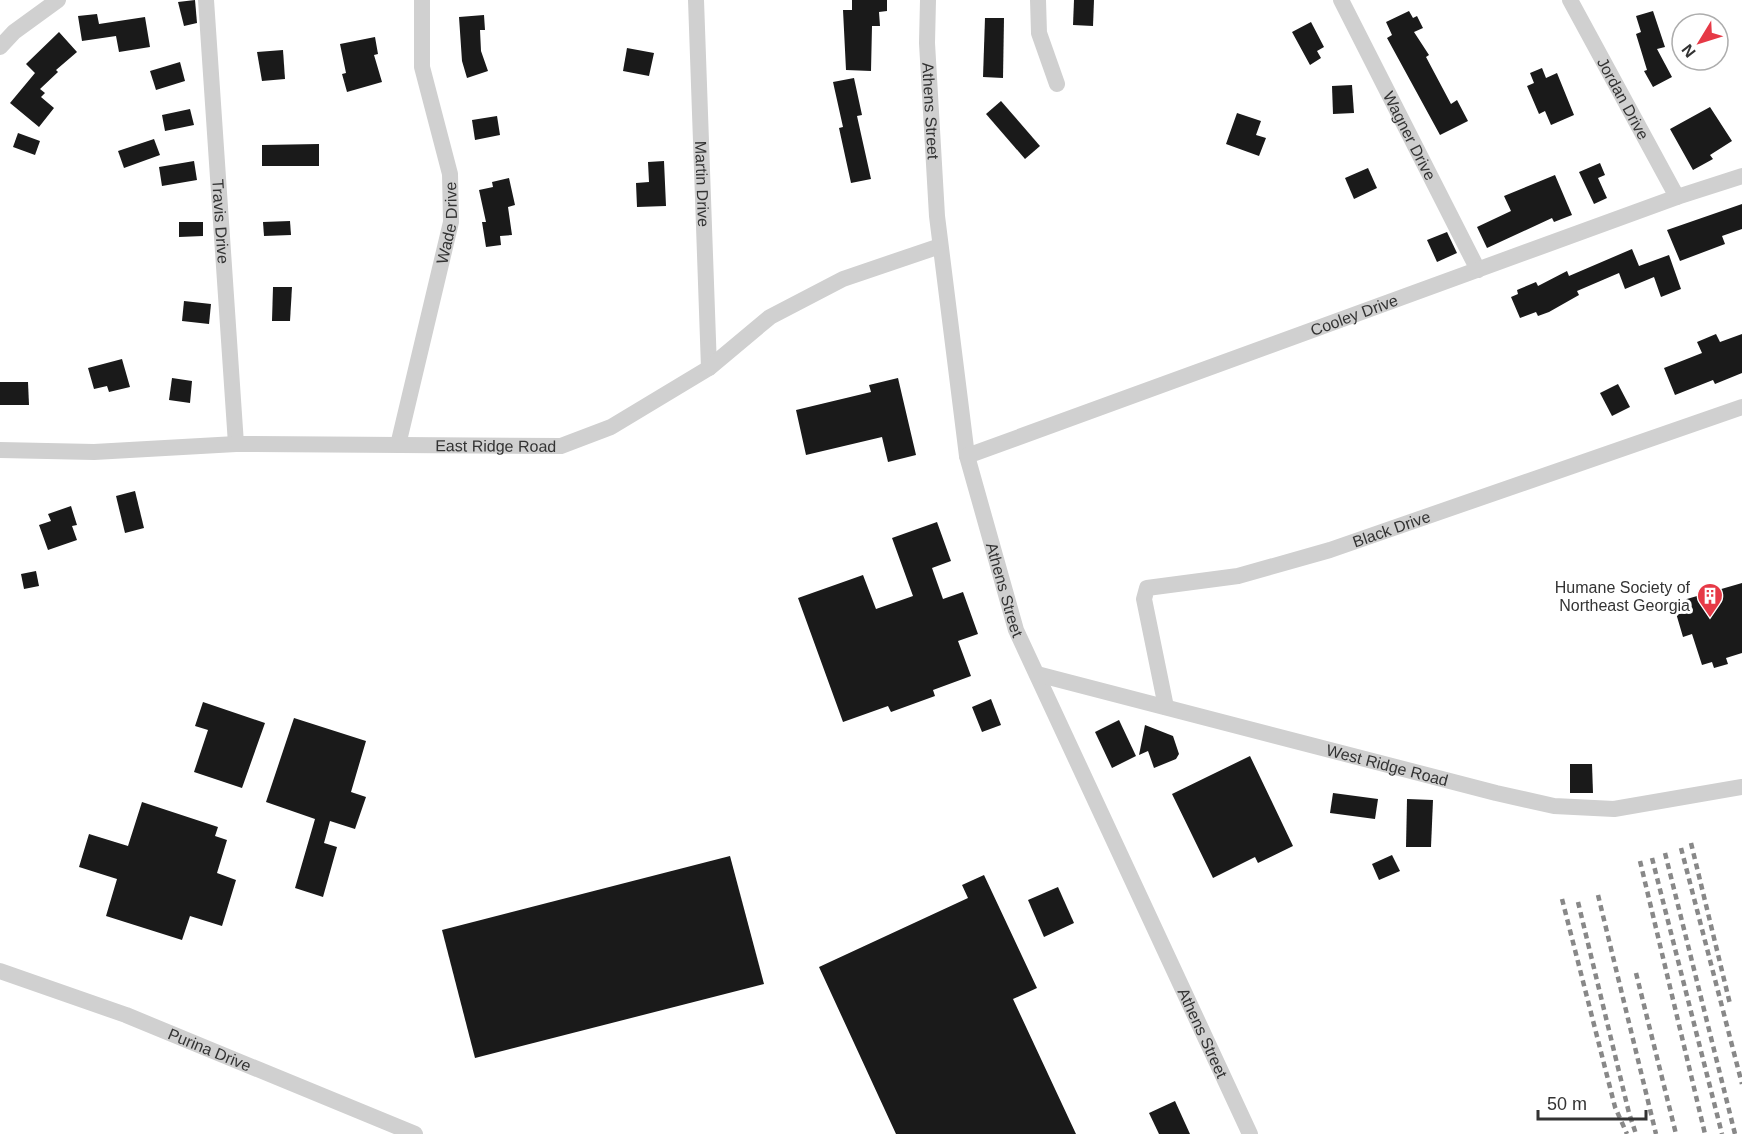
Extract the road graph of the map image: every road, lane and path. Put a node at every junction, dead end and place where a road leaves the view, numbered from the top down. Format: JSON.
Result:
{"nodes":[{"id":1,"x":58,"y":0,"type":"edge"},
{"id":2,"x":206,"y":0,"type":"edge"},
{"id":3,"x":422,"y":0,"type":"edge"},
{"id":4,"x":696,"y":0,"type":"edge"},
{"id":5,"x":928,"y":0,"type":"edge"},
{"id":6,"x":1038,"y":0,"type":"edge"},
{"id":7,"x":1341,"y":0,"type":"edge"},
{"id":8,"x":1570,"y":0,"type":"edge"},
{"id":9,"x":0,"y":47,"type":"edge"},
{"id":10,"x":1057,"y":84,"type":"dead end"},
{"id":11,"x":1742,"y":176,"type":"edge"},
{"id":12,"x":1677,"y":197,"type":"junction"},
{"id":13,"x":940,"y":246,"type":"junction"},
{"id":14,"x":1478,"y":270,"type":"junction"},
{"id":15,"x":709,"y":368,"type":"junction"},
{"id":16,"x":1742,"y":406,"type":"edge"},
{"id":17,"x":236,"y":444,"type":"junction"},
{"id":18,"x":398,"y":445,"type":"junction"},
{"id":19,"x":0,"y":450,"type":"edge"},
{"id":20,"x":967,"y":456,"type":"junction"},
{"id":21,"x":1037,"y":674,"type":"junction"},
{"id":22,"x":1166,"y":707,"type":"junction"},
{"id":23,"x":1742,"y":787,"type":"edge"},
{"id":24,"x":0,"y":971,"type":"edge"},
{"id":25,"x":415,"y":1134,"type":"edge"},
{"id":26,"x":1250,"y":1134,"type":"edge"}],
"edges":[{"from":1,"to":9,"type":"street"},
{"from":2,"to":17,"type":"street","name":"Travis Drive"},
{"from":3,"to":18,"type":"street","name":"Wade Drive"},
{"from":4,"to":15,"type":"street","name":"Martin Drive"},
{"from":5,"to":13,"type":"street","name":"Athens Street"},
{"from":6,"to":10,"type":"street"},
{"from":7,"to":14,"type":"street","name":"Wagner Drive"},
{"from":8,"to":12,"type":"street","name":"Jordan Drive"},
{"from":11,"to":12,"type":"street","name":"Cooley Drive"},
{"from":12,"to":14,"type":"street","name":"Cooley Drive"},
{"from":13,"to":15,"type":"street","name":"East Ridge Road"},
{"from":13,"to":20,"type":"street","name":"Athens Street"},
{"from":14,"to":20,"type":"street","name":"Cooley Drive"},
{"from":15,"to":18,"type":"street","name":"East Ridge Road"},
{"from":16,"to":22,"type":"street","name":"Black Drive"},
{"from":17,"to":18,"type":"street","name":"East Ridge Road"},
{"from":17,"to":19,"type":"street","name":"East Ridge Road"},
{"from":20,"to":21,"type":"street","name":"Athens Street"},
{"from":21,"to":22,"type":"street","name":"West Ridge Road"},
{"from":21,"to":26,"type":"street","name":"Athens Street"},
{"from":22,"to":23,"type":"street","name":"West Ridge Road"},
{"from":24,"to":25,"type":"street","name":"Purina Drive"}]}
